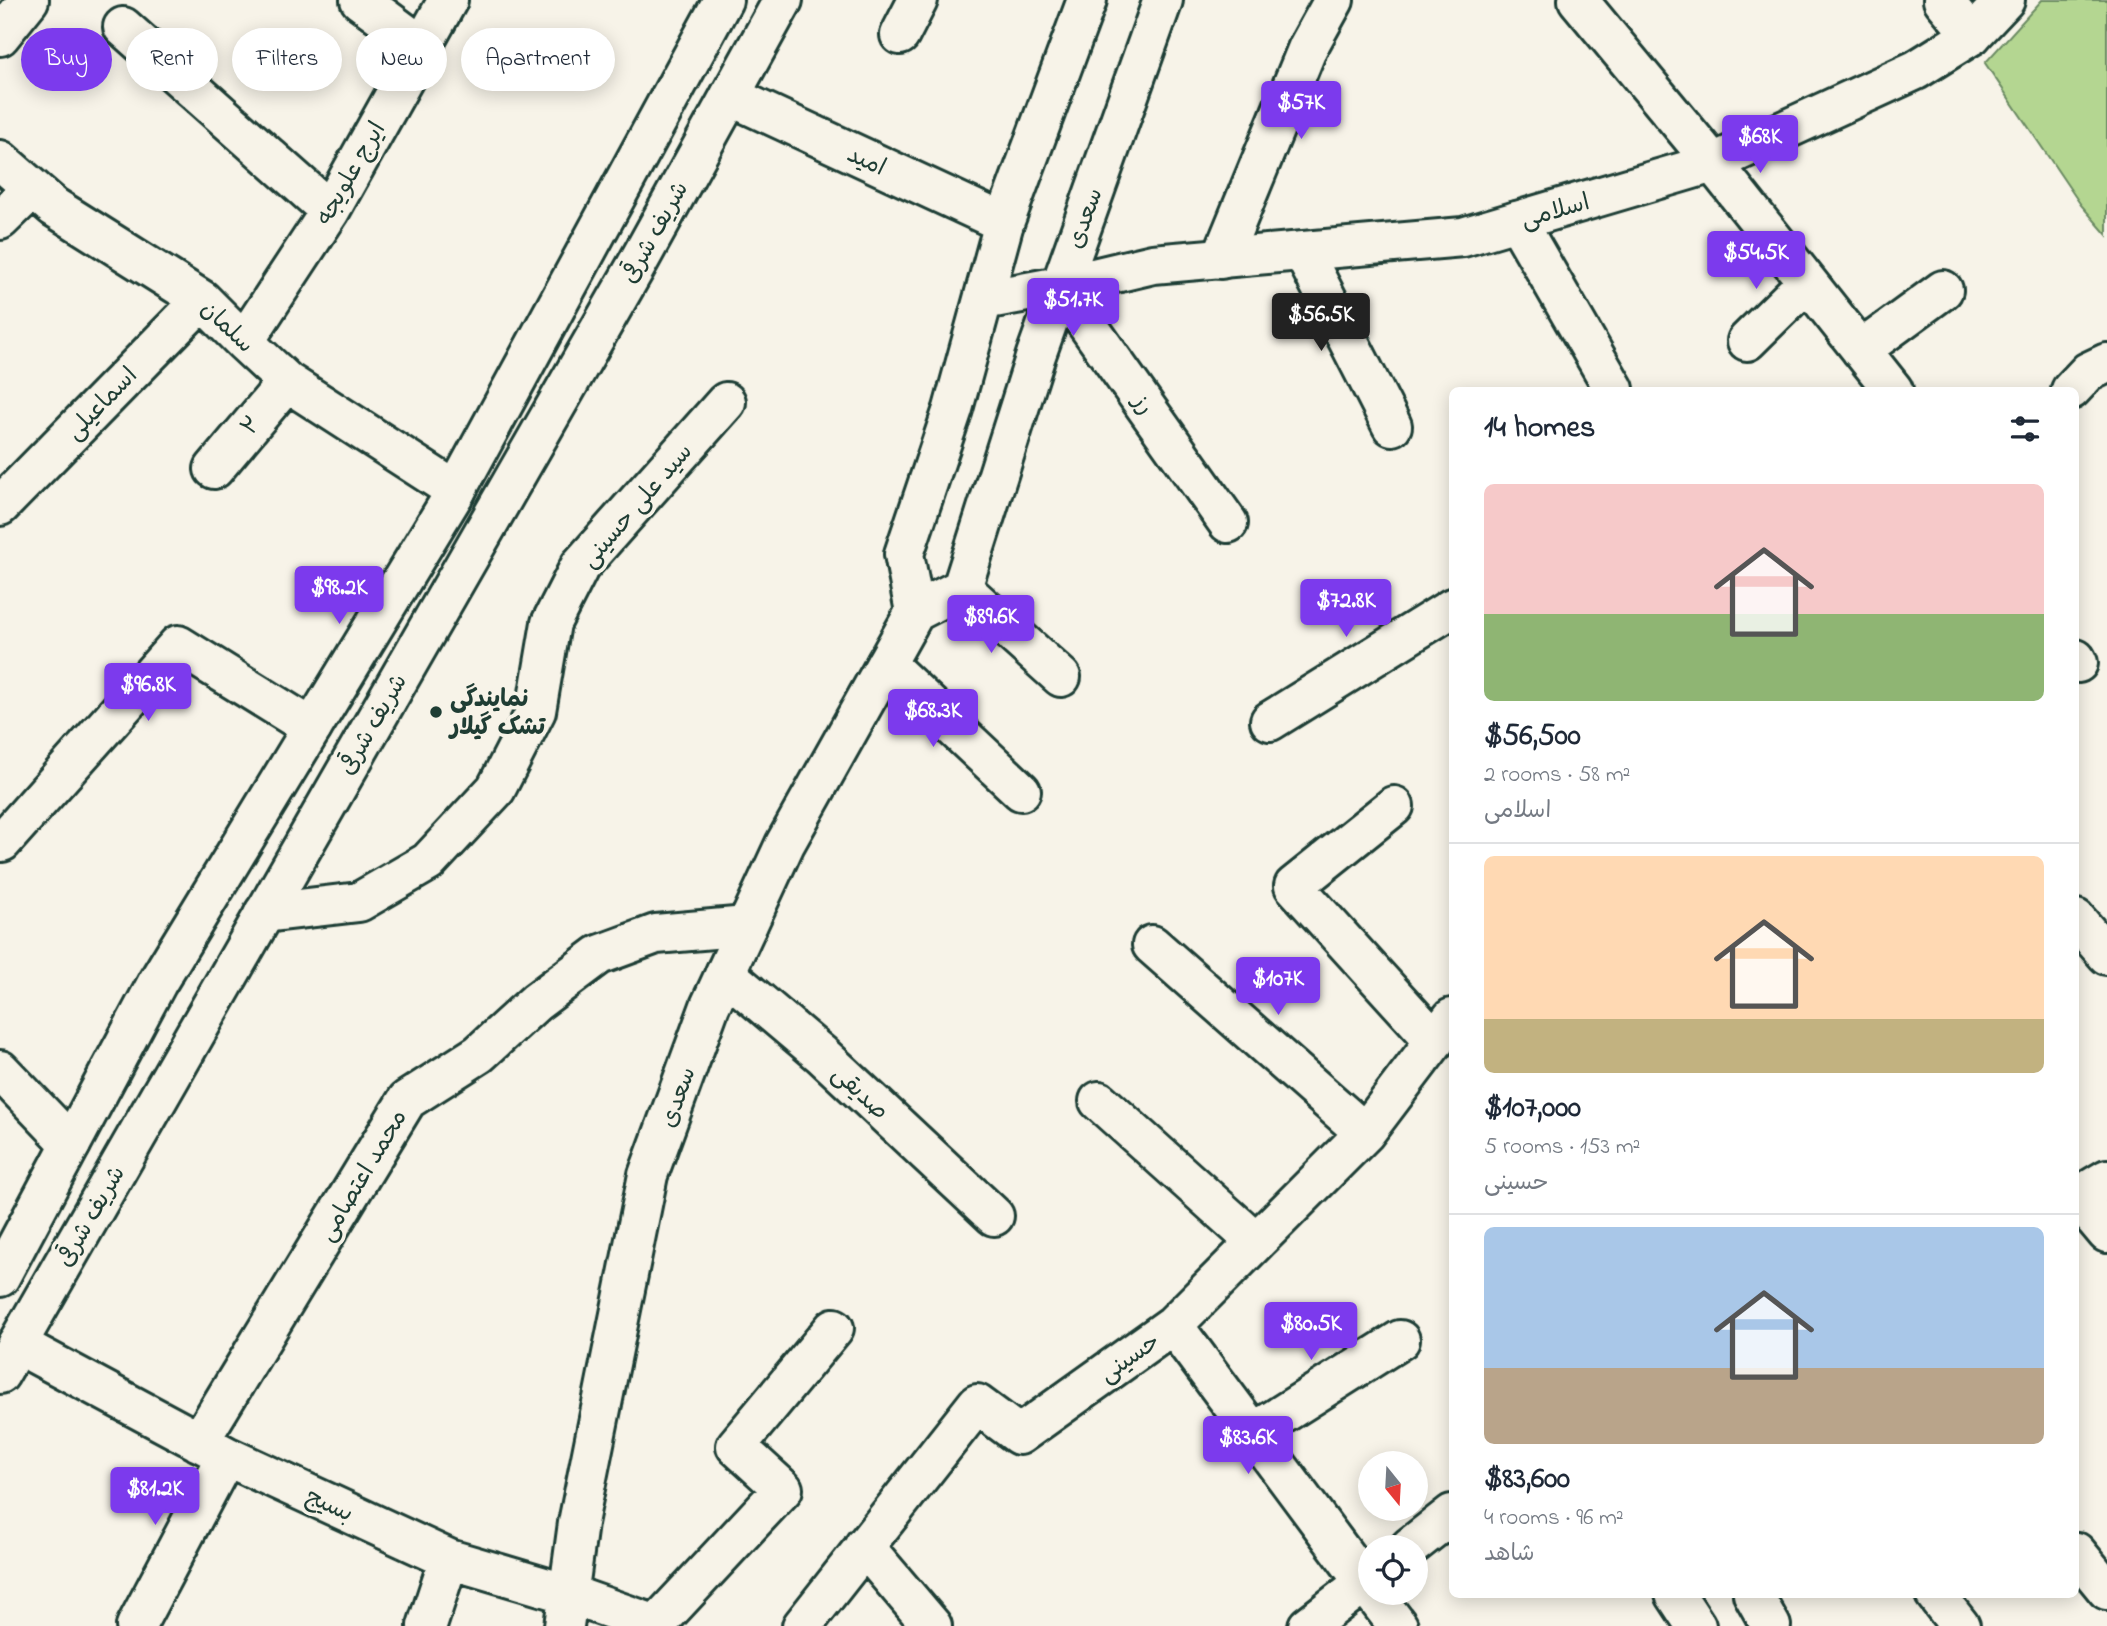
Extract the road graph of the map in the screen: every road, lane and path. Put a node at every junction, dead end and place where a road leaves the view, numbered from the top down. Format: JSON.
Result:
{"nodes":[{"id":1,"x":29,"y":0,"type":"edge"},
{"id":2,"x":360,"y":0,"type":"edge"},
{"id":3,"x":448,"y":0,"type":"edge"},
{"id":4,"x":723,"y":0,"type":"edge"},
{"id":5,"x":783,"y":0,"type":"edge"},
{"id":6,"x":918,"y":0,"type":"edge"},
{"id":7,"x":1087,"y":0,"type":"edge"},
{"id":8,"x":1163,"y":0,"type":"edge"},
{"id":9,"x":1334,"y":0,"type":"edge"},
{"id":10,"x":1943,"y":0,"type":"edge"},
{"id":11,"x":2005,"y":0,"type":"edge"},
{"id":12,"x":1593,"y":5,"type":"edge"},
{"id":13,"x":123,"y":27,"type":"dead end"},
{"id":14,"x":398,"y":28,"type":"edge"},
{"id":15,"x":432,"y":28,"type":"edge"},
{"id":16,"x":1972,"y":34,"type":"junction"},
{"id":17,"x":900,"y":35,"type":"dead end"},
{"id":18,"x":0,"y":36,"type":"edge"},
{"id":19,"x":397,"y":91,"type":"edge"},
{"id":20,"x":730,"y":96,"type":"junction"},
{"id":21,"x":0,"y":160,"type":"edge"},
{"id":22,"x":1713,"y":163,"type":"junction"},
{"id":23,"x":32,"y":189,"type":"junction"},
{"id":24,"x":330,"y":211,"type":"junction"},
{"id":25,"x":0,"y":220,"type":"edge"},
{"id":26,"x":1517,"y":221,"type":"junction"},
{"id":27,"x":1004,"y":223,"type":"junction"},
{"id":28,"x":1303,"y":252,"type":"junction"},
{"id":29,"x":1221,"y":259,"type":"junction"},
{"id":30,"x":1807,"y":282,"type":"junction"},
{"id":31,"x":1060,"y":286,"type":"junction"},
{"id":32,"x":1943,"y":290,"type":"dead end"},
{"id":33,"x":202,"y":300,"type":"junction"},
{"id":34,"x":983,"y":300,"type":"junction"},
{"id":35,"x":1747,"y":341,"type":"dead end"},
{"id":36,"x":244,"y":342,"type":"junction"},
{"id":37,"x":1861,"y":350,"type":"junction"},
{"id":38,"x":2107,"y":363,"type":"edge"},
{"id":39,"x":287,"y":382,"type":"junction"},
{"id":40,"x":1613,"y":387,"type":"edge"},
{"id":41,"x":1891,"y":387,"type":"edge"},
{"id":42,"x":2074,"y":387,"type":"edge"},
{"id":43,"x":726,"y":402,"type":"dead end"},
{"id":44,"x":1392,"y":426,"type":"dead end"},
{"id":45,"x":214,"y":469,"type":"dead end"},
{"id":46,"x":456,"y":491,"type":"junction"},
{"id":47,"x":0,"y":506,"type":"edge"},
{"id":48,"x":1227,"y":523,"type":"dead end"},
{"id":49,"x":962,"y":589,"type":"junction"},
{"id":50,"x":1449,"y":610,"type":"edge"},
{"id":51,"x":915,"y":612,"type":"junction"},
{"id":52,"x":886,"y":664,"type":"junction"},
{"id":53,"x":1061,"y":677,"type":"dead end"},
{"id":54,"x":1270,"y":721,"type":"dead end"},
{"id":55,"x":312,"y":728,"type":"junction"},
{"id":56,"x":1021,"y":791,"type":"dead end"},
{"id":57,"x":1394,"y":806,"type":"dead end"},
{"id":58,"x":2,"y":842,"type":"edge"},
{"id":59,"x":264,"y":913,"type":"junction"},
{"id":60,"x":2079,"y":922,"type":"edge"},
{"id":61,"x":747,"y":926,"type":"junction"},
{"id":62,"x":1152,"y":945,"type":"dead end"},
{"id":63,"x":2107,"y":955,"type":"edge"},
{"id":64,"x":725,"y":972,"type":"junction"},
{"id":65,"x":1444,"y":1030,"type":"edge"},
{"id":66,"x":0,"y":1070,"type":"edge"},
{"id":67,"x":1098,"y":1101,"type":"dead end"},
{"id":68,"x":1365,"y":1133,"type":"junction"},
{"id":69,"x":71,"y":1144,"type":"junction"},
{"id":70,"x":2086,"y":1191,"type":"edge"},
{"id":71,"x":994,"y":1216,"type":"dead end"},
{"id":72,"x":2107,"y":1233,"type":"edge"},
{"id":73,"x":1256,"y":1242,"type":"junction"},
{"id":74,"x":0,"y":1277,"type":"edge"},
{"id":75,"x":1173,"y":1325,"type":"junction"},
{"id":76,"x":834,"y":1328,"type":"dead end"},
{"id":77,"x":1400,"y":1340,"type":"dead end"},
{"id":78,"x":8,"y":1359,"type":"edge"},
{"id":79,"x":1253,"y":1433,"type":"junction"},
{"id":80,"x":213,"y":1449,"type":"junction"},
{"id":81,"x":1449,"y":1516,"type":"edge"},
{"id":82,"x":1425,"y":1535,"type":"edge"},
{"id":83,"x":864,"y":1546,"type":"junction"},
{"id":84,"x":2079,"y":1556,"type":"edge"},
{"id":85,"x":449,"y":1559,"type":"junction"},
{"id":86,"x":1358,"y":1571,"type":"edge"},
{"id":87,"x":2107,"y":1590,"type":"edge"},
{"id":88,"x":1358,"y":1593,"type":"edge"},
{"id":89,"x":1678,"y":1598,"type":"edge"},
{"id":90,"x":1756,"y":1598,"type":"edge"},
{"id":91,"x":1938,"y":1598,"type":"edge"},
{"id":92,"x":1383,"y":1605,"type":"edge"},
{"id":93,"x":566,"y":1610,"type":"edge"},
{"id":94,"x":656,"y":1625,"type":"edge"},
{"id":95,"x":136,"y":1626,"type":"edge"},
{"id":96,"x":427,"y":1626,"type":"edge"},
{"id":97,"x":802,"y":1626,"type":"edge"},
{"id":98,"x":932,"y":1626,"type":"edge"},
{"id":99,"x":1308,"y":1626,"type":"edge"},
{"id":100,"x":1398,"y":1626,"type":"edge"},
{"id":101,"x":1696,"y":1626,"type":"edge"},
{"id":102,"x":1771,"y":1626,"type":"edge"},
{"id":103,"x":1960,"y":1626,"type":"edge"}],
"edges":[{"from":1,"to":18,"type":"street"},
{"from":2,"to":14,"type":"street"},
{"from":3,"to":15,"type":"street","name":"ایرج علویجه"},
{"from":4,"to":46,"type":"street","name":"شریف شرقی"},
{"from":5,"to":20,"type":"street","name":"شریف شرقی"},
{"from":6,"to":17,"type":"street"},
{"from":7,"to":27,"type":"street"},
{"from":8,"to":31,"type":"street","name":"سعدی"},
{"from":9,"to":29,"type":"street"},
{"from":10,"to":16,"type":"street"},
{"from":11,"to":16,"type":"street","name":"اسلامی"},
{"from":12,"to":22,"type":"street"},
{"from":13,"to":24,"type":"street"},
{"from":16,"to":22,"type":"street","name":"اسلامی"},
{"from":19,"to":24,"type":"street","name":"ایرج علویجه"},
{"from":20,"to":27,"type":"street","name":"امید"},
{"from":20,"to":59,"type":"street","name":"شریف شرقی"},
{"from":21,"to":23,"type":"street","name":"سلمان"},
{"from":22,"to":26,"type":"street","name":"اسلامی"},
{"from":22,"to":30,"type":"street"},
{"from":23,"to":25,"type":"street"},
{"from":23,"to":33,"type":"street","name":"سلمان"},
{"from":24,"to":36,"type":"street","name":"ایرج علویجه"},
{"from":26,"to":28,"type":"street","name":"اسلامی"},
{"from":26,"to":40,"type":"street"},
{"from":27,"to":34,"type":"street"},
{"from":28,"to":29,"type":"street","name":"اسلامی"},
{"from":28,"to":44,"type":"street"},
{"from":29,"to":31,"type":"street","name":"اسلامی"},
{"from":30,"to":35,"type":"street"},
{"from":30,"to":37,"type":"street"},
{"from":31,"to":34,"type":"street","name":"اسلامی"},
{"from":31,"to":48,"type":"street","name":"رز"},
{"from":31,"to":49,"type":"street","name":"سعدی"},
{"from":32,"to":37,"type":"street"},
{"from":33,"to":36,"type":"street","name":"سلمان"},
{"from":33,"to":47,"type":"street","name":"اسماعیلی"},
{"from":34,"to":51,"type":"street"},
{"from":36,"to":39,"type":"street","name":"سلمان"},
{"from":37,"to":41,"type":"street"},
{"from":38,"to":42,"type":"street"},
{"from":39,"to":45,"type":"street","name":"۲"},
{"from":39,"to":46,"type":"street","name":"سلمان"},
{"from":43,"to":59,"type":"street","name":"سید علی حسینی"},
{"from":46,"to":55,"type":"street","name":"شریف شرقی"},
{"from":49,"to":51,"type":"street"},
{"from":49,"to":53,"type":"street"},
{"from":50,"to":54,"type":"street"},
{"from":51,"to":52,"type":"street","name":"سعدی"},
{"from":52,"to":56,"type":"street"},
{"from":52,"to":61,"type":"street","name":"سعدی"},
{"from":55,"to":58,"type":"street"},
{"from":55,"to":69,"type":"street","name":"شریف شرقی"},
{"from":57,"to":65,"type":"street"},
{"from":59,"to":78,"type":"street","name":"شریف شرقی"},
{"from":60,"to":63,"type":"street"},
{"from":61,"to":64,"type":"street","name":"سعدی"},
{"from":61,"to":80,"type":"street","name":"محمد اعتصامی"},
{"from":62,"to":68,"type":"street"},
{"from":64,"to":71,"type":"street","name":"صدیقی"},
{"from":64,"to":93,"type":"street","name":"سعدی"},
{"from":65,"to":68,"type":"street","name":"حسینی"},
{"from":66,"to":69,"type":"street"},
{"from":67,"to":73,"type":"street"},
{"from":68,"to":73,"type":"street","name":"حسینی"},
{"from":69,"to":74,"type":"street","name":"شریف شرقی"},
{"from":70,"to":72,"type":"street"},
{"from":73,"to":75,"type":"street","name":"حسینی"},
{"from":75,"to":79,"type":"street"},
{"from":75,"to":83,"type":"street","name":"حسینی"},
{"from":76,"to":94,"type":"street"},
{"from":77,"to":79,"type":"street"},
{"from":78,"to":80,"type":"street","name":"بسیج"},
{"from":79,"to":86,"type":"street"},
{"from":80,"to":85,"type":"street","name":"بسیج"},
{"from":80,"to":95,"type":"street","name":"محمد اعتصامی"},
{"from":81,"to":82,"type":"street"},
{"from":83,"to":97,"type":"street","name":"حسینی"},
{"from":83,"to":98,"type":"street"},
{"from":84,"to":87,"type":"street"},
{"from":85,"to":93,"type":"street","name":"بسیج"},
{"from":85,"to":96,"type":"street"},
{"from":88,"to":99,"type":"street"},
{"from":89,"to":101,"type":"street"},
{"from":90,"to":102,"type":"street"},
{"from":91,"to":103,"type":"street"},
{"from":92,"to":100,"type":"street"},
{"from":93,"to":94,"type":"street","name":"بسیج"}]}
